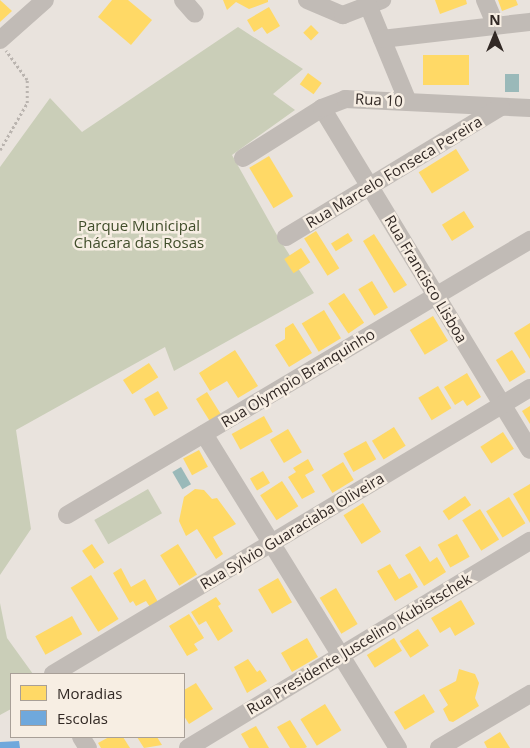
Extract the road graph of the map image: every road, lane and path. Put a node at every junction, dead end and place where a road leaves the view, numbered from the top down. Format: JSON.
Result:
{"nodes":[{"id":1,"x":45,"y":0,"type":"edge"},
{"id":2,"x":183,"y":0,"type":"edge"},
{"id":3,"x":307,"y":0,"type":"edge"},
{"id":4,"x":485,"y":0,"type":"edge"},
{"id":5,"x":372,"y":2,"type":"edge"},
{"id":6,"x":195,"y":14,"type":"dead end"},
{"id":7,"x":530,"y":22,"type":"edge"},
{"id":8,"x":496,"y":26,"type":"junction"},
{"id":9,"x":382,"y":39,"type":"junction"},
{"id":10,"x":3,"y":45,"type":"edge"},
{"id":11,"x":408,"y":102,"type":"junction"},
{"id":12,"x":501,"y":107,"type":"junction"},
{"id":13,"x":322,"y":108,"type":"junction"},
{"id":14,"x":530,"y":108,"type":"edge"},
{"id":15,"x":0,"y":150,"type":"edge"},
{"id":16,"x":243,"y":158,"type":"dead end"},
{"id":17,"x":370,"y":186,"type":"junction"},
{"id":18,"x":286,"y":237,"type":"dead end"},
{"id":19,"x":530,"y":240,"type":"edge"},
{"id":20,"x":436,"y":296,"type":"junction"},
{"id":21,"x":530,"y":388,"type":"edge"},
{"id":22,"x":502,"y":405,"type":"junction"},
{"id":23,"x":204,"y":434,"type":"junction"},
{"id":24,"x":530,"y":450,"type":"edge"},
{"id":25,"x":67,"y":515,"type":"dead end"},
{"id":26,"x":530,"y":541,"type":"edge"},
{"id":27,"x":272,"y":543,"type":"junction"},
{"id":28,"x":341,"y":656,"type":"junction"},
{"id":29,"x":55,"y":673,"type":"edge"},
{"id":30,"x":530,"y":694,"type":"edge"},
{"id":31,"x":188,"y":748,"type":"edge"},
{"id":32,"x":398,"y":748,"type":"edge"},
{"id":33,"x":439,"y":748,"type":"edge"}],
"edges":[{"from":1,"to":10,"type":"street"},
{"from":2,"to":6,"type":"street"},
{"from":3,"to":5,"type":"street"},
{"from":4,"to":8,"type":"street"},
{"from":5,"to":9,"type":"street"},
{"from":7,"to":8,"type":"street"},
{"from":8,"to":9,"type":"street"},
{"from":9,"to":11,"type":"street"},
{"from":10,"to":15,"type":"path"},
{"from":11,"to":12,"type":"street","name":"Rua 10"},
{"from":11,"to":13,"type":"street","name":"Rua 10"},
{"from":12,"to":14,"type":"street","name":"Rua 10"},
{"from":12,"to":17,"type":"street","name":"Rua Marcelo Fonseca Pereira"},
{"from":13,"to":16,"type":"street","name":"Rua 10"},
{"from":13,"to":17,"type":"street","name":"Rua Francisco Lisboa"},
{"from":17,"to":18,"type":"street","name":"Rua Marcelo Fonseca Pereira"},
{"from":17,"to":20,"type":"street","name":"Rua Francisco Lisboa"},
{"from":19,"to":20,"type":"street","name":"Rua Olympio Branquinho"},
{"from":20,"to":22,"type":"street","name":"Rua Francisco Lisboa"},
{"from":20,"to":23,"type":"street","name":"Rua Olympio Branquinho"},
{"from":21,"to":22,"type":"street","name":"Rua Sylvio Guaraciaba Oliveira"},
{"from":22,"to":24,"type":"street","name":"Rua Francisco Lisboa"},
{"from":22,"to":27,"type":"street","name":"Rua Sylvio Guaraciaba Oliveira"},
{"from":23,"to":25,"type":"street","name":"Rua Olympio Branquinho"},
{"from":23,"to":27,"type":"street"},
{"from":26,"to":28,"type":"street","name":"Rua Presidente Juscelino Kubistschek"},
{"from":27,"to":28,"type":"street"},
{"from":27,"to":29,"type":"street","name":"Rua Sylvio Guaraciaba Oliveira"},
{"from":28,"to":31,"type":"street","name":"Rua Presidente Juscelino Kubistschek"},
{"from":28,"to":32,"type":"street"},
{"from":30,"to":33,"type":"street"}]}
